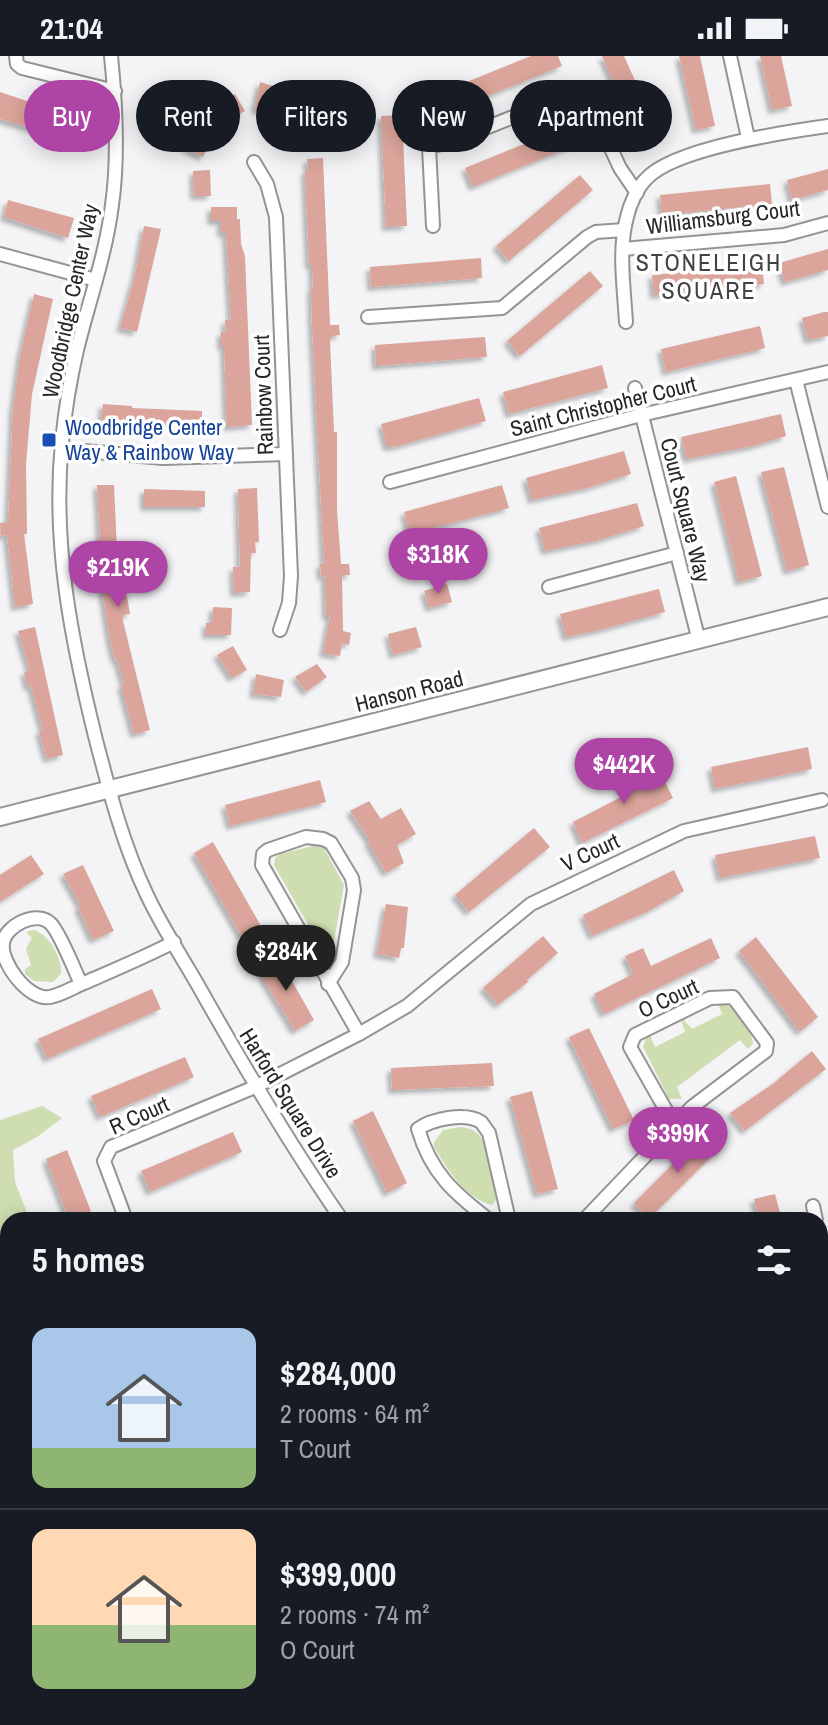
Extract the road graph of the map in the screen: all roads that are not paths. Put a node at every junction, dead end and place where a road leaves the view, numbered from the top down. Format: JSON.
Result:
{"nodes":[{"id":1,"x":16,"y":56,"type":"edge"},
{"id":2,"x":111,"y":56,"type":"edge"},
{"id":3,"x":730,"y":56,"type":"edge"},
{"id":4,"x":71,"y":80,"type":"edge"},
{"id":5,"x":114,"y":80,"type":"edge"},
{"id":6,"x":828,"y":126,"type":"edge"},
{"id":7,"x":748,"y":138,"type":"junction"},
{"id":8,"x":113,"y":152,"type":"edge"},
{"id":9,"x":254,"y":162,"type":"dead end"},
{"id":10,"x":637,"y":193,"type":"junction"},
{"id":11,"x":828,"y":223,"type":"edge"},
{"id":12,"x":433,"y":226,"type":"dead end"},
{"id":13,"x":624,"y":230,"type":"junction"},
{"id":14,"x":623,"y":249,"type":"junction"},
{"id":15,"x":0,"y":254,"type":"edge"},
{"id":16,"x":96,"y":280,"type":"junction"},
{"id":17,"x":368,"y":317,"type":"dead end"},
{"id":18,"x":626,"y":322,"type":"dead end"},
{"id":19,"x":828,"y":372,"type":"edge"},
{"id":20,"x":796,"y":380,"type":"junction"},
{"id":21,"x":635,"y":388,"type":"dead end"},
{"id":22,"x":641,"y":415,"type":"junction"},
{"id":23,"x":62,"y":449,"type":"junction"},
{"id":24,"x":286,"y":454,"type":"junction"},
{"id":25,"x":390,"y":482,"type":"dead end"},
{"id":26,"x":828,"y":507,"type":"edge"},
{"id":27,"x":677,"y":553,"type":"junction"},
{"id":28,"x":549,"y":587,"type":"dead end"},
{"id":29,"x":828,"y":607,"type":"edge"},
{"id":30,"x":280,"y":630,"type":"dead end"},
{"id":31,"x":699,"y":641,"type":"junction"},
{"id":32,"x":108,"y":789,"type":"junction"},
{"id":33,"x":822,"y":800,"type":"dead end"},
{"id":34,"x":0,"y":817,"type":"edge"},
{"id":35,"x":174,"y":942,"type":"junction"},
{"id":36,"x":81,"y":984,"type":"junction"},
{"id":37,"x":328,"y":984,"type":"junction"},
{"id":38,"x":359,"y":1034,"type":"junction"},
{"id":39,"x":255,"y":1087,"type":"junction"},
{"id":40,"x":675,"y":1126,"type":"junction"},
{"id":41,"x":813,"y":1206,"type":"dead end"},
{"id":42,"x":123,"y":1212,"type":"edge"},
{"id":43,"x":337,"y":1212,"type":"edge"},
{"id":44,"x":479,"y":1212,"type":"edge"},
{"id":45,"x":507,"y":1212,"type":"edge"},
{"id":46,"x":592,"y":1212,"type":"edge"},
{"id":47,"x":814,"y":1212,"type":"edge"}],
"edges":[{"from":1,"to":4,"type":"street"},
{"from":2,"to":5,"type":"street","name":"Woodbridge Center Way"},
{"from":3,"to":7,"type":"street"},
{"from":6,"to":7,"type":"street"},
{"from":7,"to":10,"type":"street"},
{"from":8,"to":16,"type":"street","name":"Woodbridge Center Way"},
{"from":9,"to":24,"type":"street","name":"Rainbow Court"},
{"from":10,"to":12,"type":"street"},
{"from":10,"to":13,"type":"street"},
{"from":11,"to":14,"type":"street","name":"Williamsburg Court"},
{"from":13,"to":14,"type":"street"},
{"from":13,"to":17,"type":"street"},
{"from":14,"to":18,"type":"street"},
{"from":15,"to":16,"type":"street"},
{"from":16,"to":23,"type":"street","name":"Woodbridge Center Way"},
{"from":19,"to":20,"type":"street","name":"Saint Christopher Court"},
{"from":20,"to":22,"type":"street","name":"Saint Christopher Court"},
{"from":20,"to":26,"type":"street"},
{"from":21,"to":22,"type":"street","name":"Court Square Way"},
{"from":22,"to":25,"type":"street","name":"Saint Christopher Court"},
{"from":22,"to":27,"type":"street","name":"Court Square Way"},
{"from":23,"to":24,"type":"street"},
{"from":23,"to":32,"type":"street","name":"Woodbridge Center Way"},
{"from":24,"to":30,"type":"street","name":"Rainbow Court"},
{"from":27,"to":28,"type":"street"},
{"from":27,"to":31,"type":"street","name":"Court Square Way"},
{"from":29,"to":31,"type":"street","name":"Hanson Road"},
{"from":31,"to":32,"type":"street","name":"Hanson Road"},
{"from":32,"to":34,"type":"street","name":"Hanson Road"},
{"from":32,"to":35,"type":"street","name":"Harford Square Drive"},
{"from":33,"to":38,"type":"street","name":"V Court"},
{"from":35,"to":36,"type":"street"},
{"from":35,"to":39,"type":"street","name":"Harford Square Drive"},
{"from":36,"to":36,"type":"street"},
{"from":37,"to":37,"type":"street"},
{"from":37,"to":38,"type":"street"},
{"from":38,"to":39,"type":"street","name":"R Court"},
{"from":39,"to":42,"type":"street","name":"R Court"},
{"from":39,"to":43,"type":"street","name":"Harford Square Drive"},
{"from":40,"to":40,"type":"street","name":"O Court"},
{"from":40,"to":46,"type":"street","name":"O Court"},
{"from":41,"to":47,"type":"street"},
{"from":44,"to":45,"type":"street"}]}
